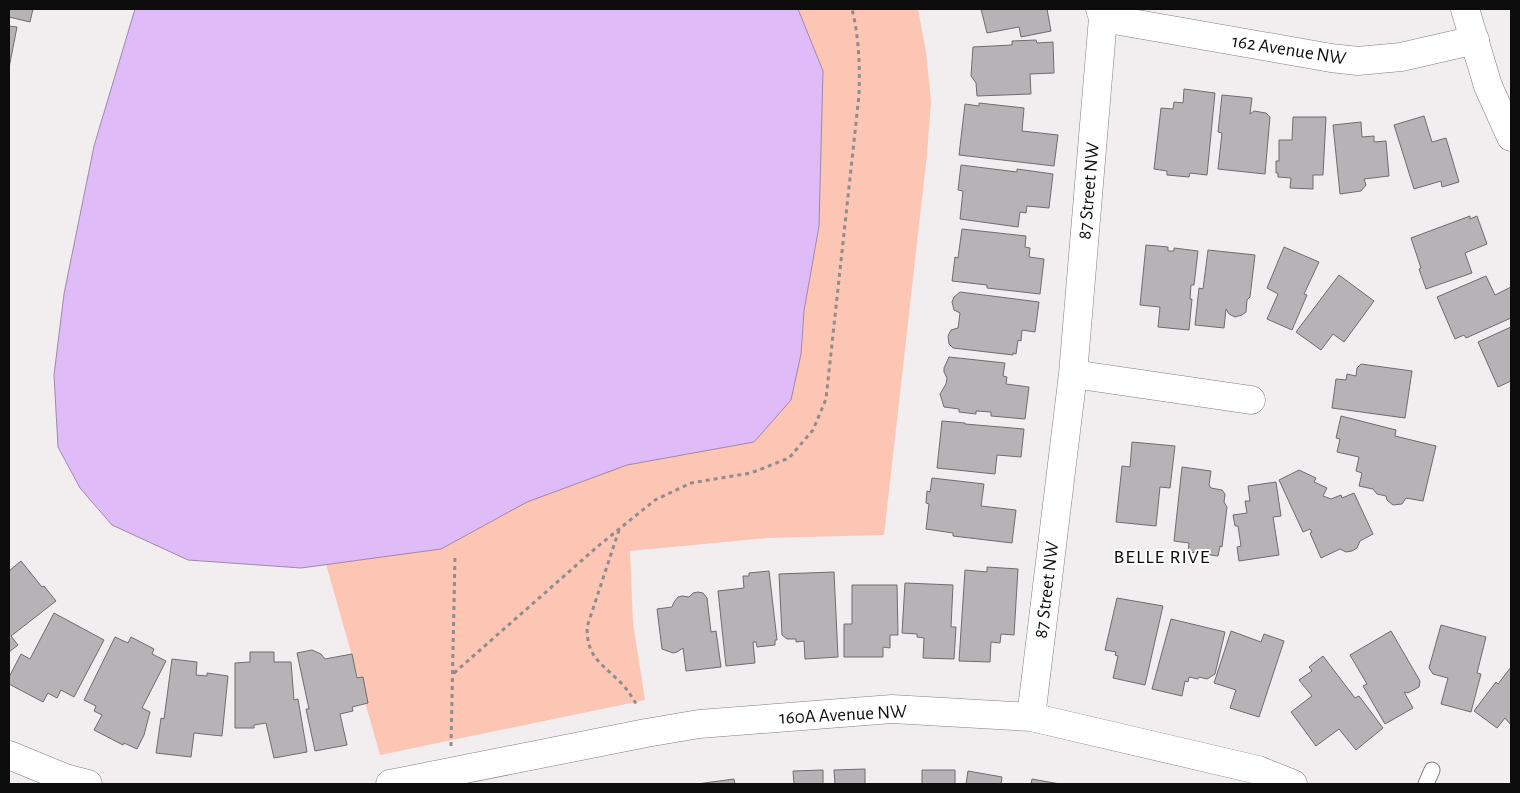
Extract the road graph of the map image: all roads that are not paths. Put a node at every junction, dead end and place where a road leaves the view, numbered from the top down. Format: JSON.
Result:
{"nodes":[{"id":1,"x":1465,"y":9,"type":"edge"},
{"id":2,"x":1101,"y":13,"type":"edge"},
{"id":3,"x":1475,"y":40,"type":"junction"},
{"id":4,"x":1511,"y":137,"type":"edge"},
{"id":5,"x":1074,"y":374,"type":"junction"},
{"id":6,"x":1251,"y":400,"type":"dead end"},
{"id":7,"x":1031,"y":717,"type":"junction"},
{"id":8,"x":9,"y":755,"type":"edge"},
{"id":9,"x":1432,"y":770,"type":"dead end"},
{"id":10,"x":418,"y":782,"type":"edge"},
{"id":11,"x":88,"y":784,"type":"edge"},
{"id":12,"x":390,"y":784,"type":"edge"},
{"id":13,"x":1293,"y":784,"type":"edge"},
{"id":14,"x":1426,"y":784,"type":"edge"}],
"edges":[{"from":1,"to":3,"type":"street"},
{"from":2,"to":3,"type":"street","name":"162 Avenue NW"},
{"from":2,"to":5,"type":"street","name":"87 Street NW"},
{"from":3,"to":4,"type":"street"},
{"from":5,"to":6,"type":"street"},
{"from":5,"to":7,"type":"street","name":"87 Street NW"},
{"from":7,"to":10,"type":"street","name":"160A Avenue NW"},
{"from":7,"to":13,"type":"street","name":"160A Avenue NW"},
{"from":8,"to":11,"type":"street"},
{"from":9,"to":14,"type":"lane"},
{"from":10,"to":12,"type":"street","name":"160A Avenue NW"}]}
